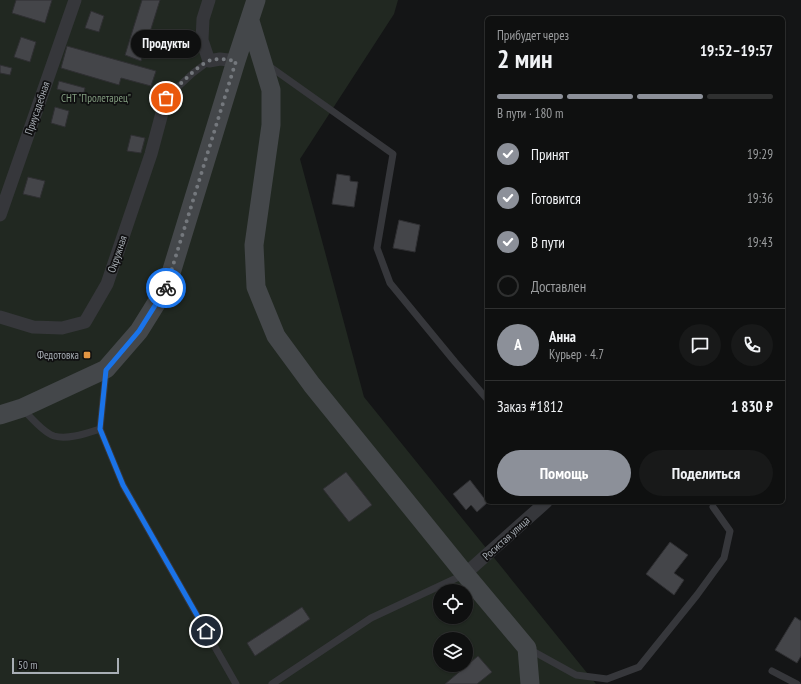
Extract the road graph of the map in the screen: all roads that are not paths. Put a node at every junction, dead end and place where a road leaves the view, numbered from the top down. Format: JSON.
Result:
{"nodes":[{"id":1,"x":75,"y":0,"type":"edge"},
{"id":2,"x":209,"y":0,"type":"edge"},
{"id":3,"x":256,"y":0,"type":"edge"},
{"id":4,"x":250,"y":21,"type":"junction"},
{"id":5,"x":209,"y":61,"type":"junction"},
{"id":6,"x":236,"y":61,"type":"junction"},
{"id":7,"x":262,"y":62,"type":"junction"},
{"id":8,"x":166,"y":98,"type":"joint"},
{"id":9,"x":0,"y":215,"type":"edge"},
{"id":10,"x":0,"y":317,"type":"edge"},
{"id":11,"x":106,"y":370,"type":"junction"},
{"id":12,"x":485,"y":397,"type":"edge"},
{"id":13,"x":22,"y":408,"type":"junction"},
{"id":14,"x":0,"y":415,"type":"edge"},
{"id":15,"x":100,"y":429,"type":"junction"},
{"id":16,"x":544,"y":504,"type":"edge"},
{"id":17,"x":713,"y":507,"type":"dead end"},
{"id":18,"x":465,"y":574,"type":"junction"},
{"id":19,"x":527,"y":648,"type":"junction"},
{"id":20,"x":772,"y":671,"type":"dead end"},
{"id":21,"x":236,"y":684,"type":"edge"},
{"id":22,"x":272,"y":684,"type":"edge"},
{"id":23,"x":530,"y":684,"type":"edge"},
{"id":24,"x":797,"y":684,"type":"edge"}],
"edges":[{"from":1,"to":9,"type":"street","name":"Приусадебная"},
{"from":2,"to":5,"type":"street"},
{"from":3,"to":4,"type":"street"},
{"from":4,"to":6,"type":"street"},
{"from":4,"to":7,"type":"street"},
{"from":5,"to":6,"type":"street"},
{"from":5,"to":8,"type":"lane"},
{"from":6,"to":11,"type":"street"},
{"from":7,"to":12,"type":"lane"},
{"from":7,"to":18,"type":"street"},
{"from":8,"to":10,"type":"street","name":"Окружная"},
{"from":11,"to":13,"type":"street"},
{"from":11,"to":15,"type":"lane"},
{"from":13,"to":14,"type":"street"},
{"from":13,"to":15,"type":"lane"},
{"from":15,"to":21,"type":"lane"},
{"from":16,"to":18,"type":"street","name":"Росистая улица"},
{"from":17,"to":19,"type":"lane"},
{"from":18,"to":19,"type":"street"},
{"from":18,"to":22,"type":"lane"},
{"from":19,"to":23,"type":"street"},
{"from":20,"to":24,"type":"lane"}]}
